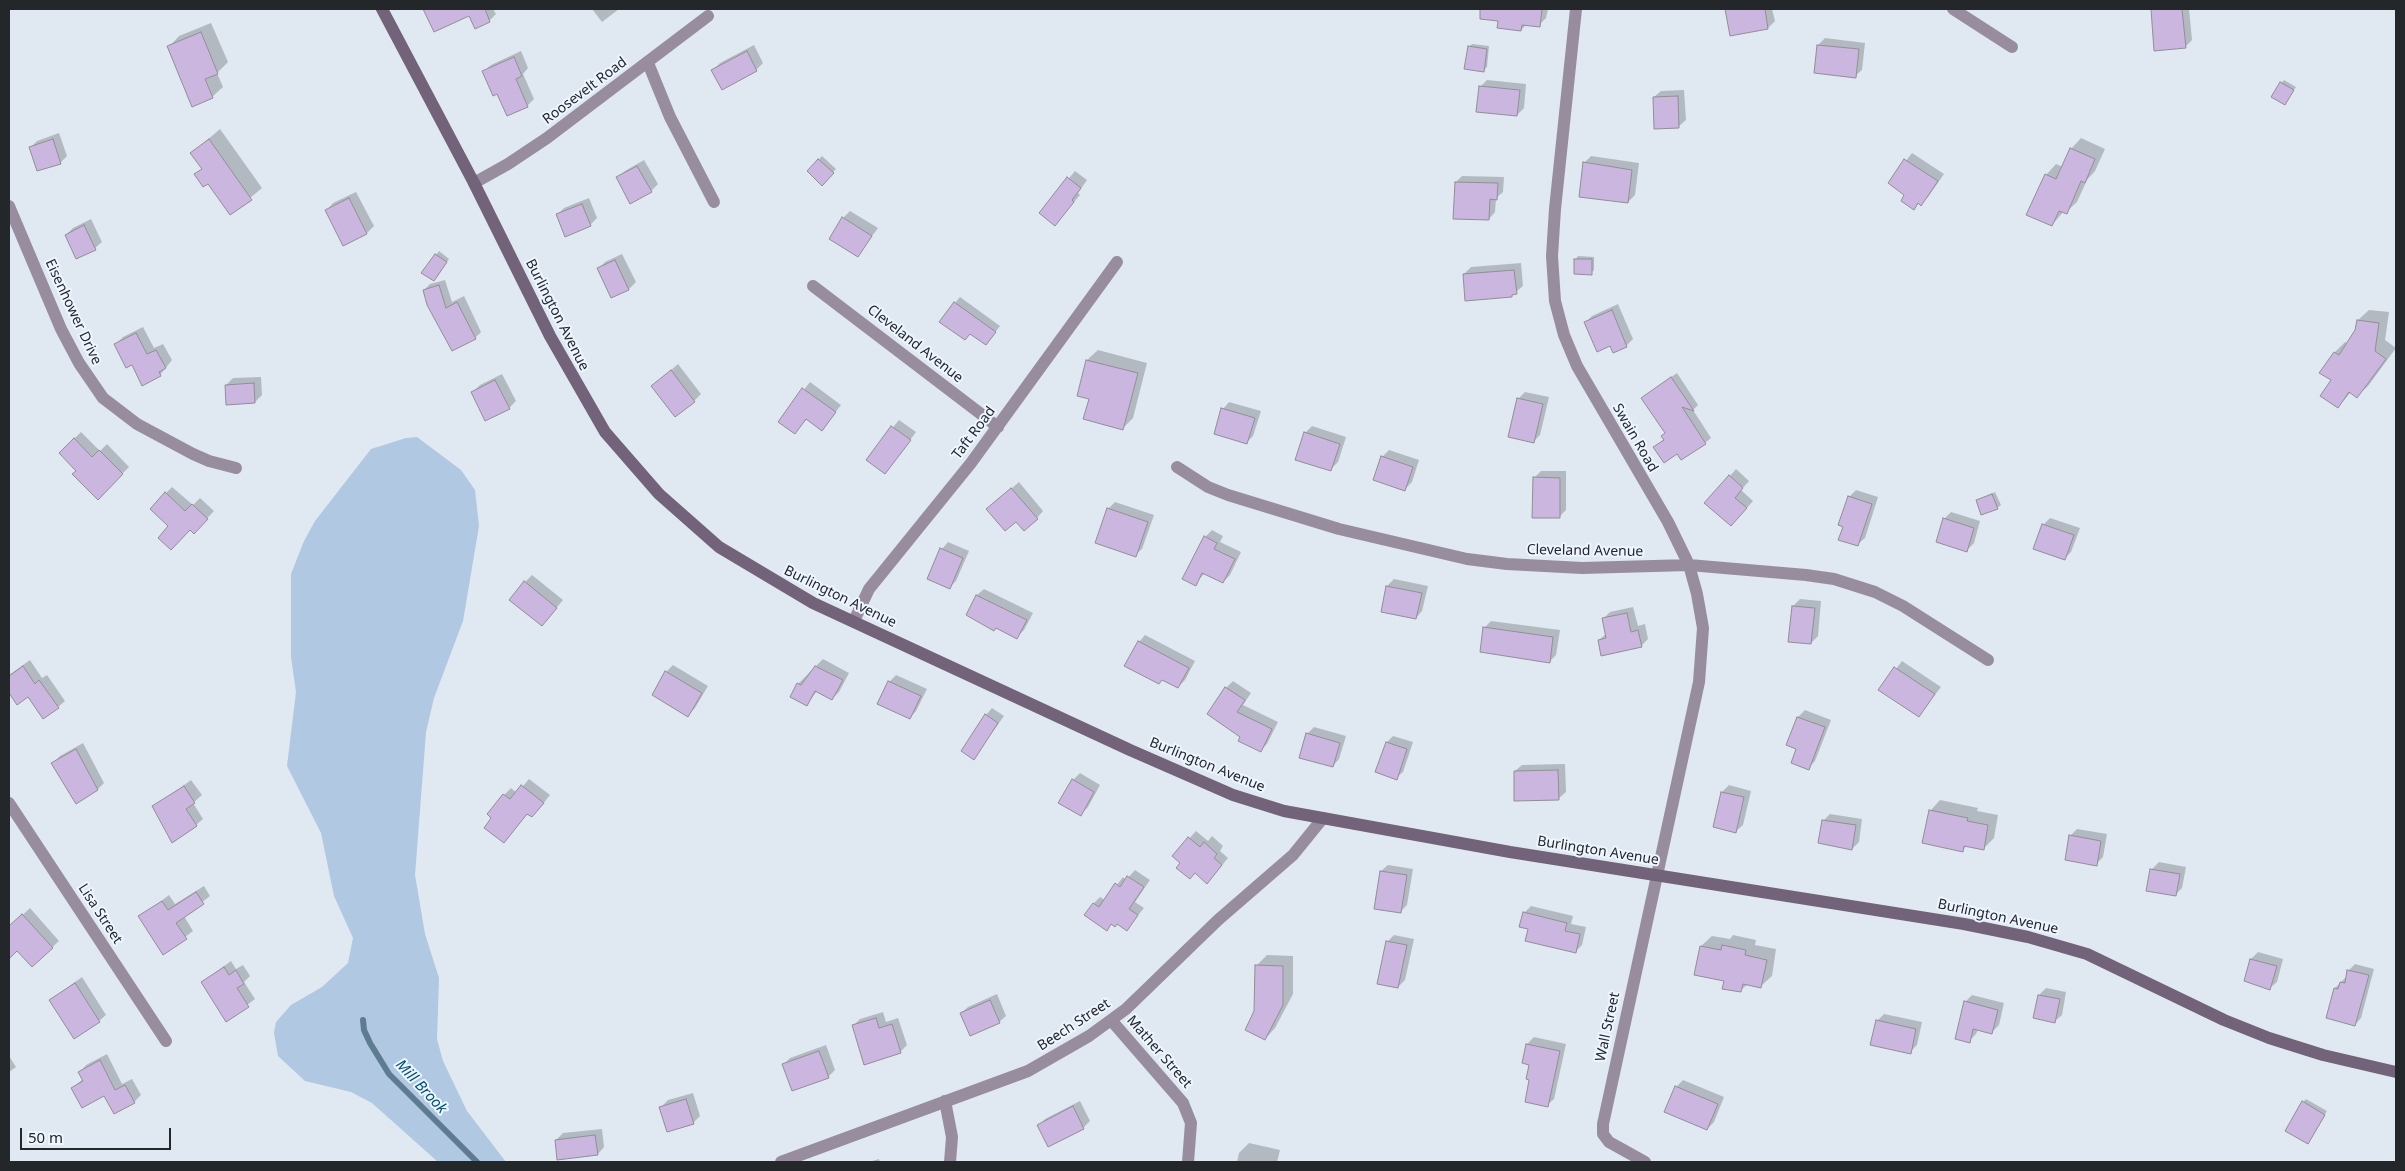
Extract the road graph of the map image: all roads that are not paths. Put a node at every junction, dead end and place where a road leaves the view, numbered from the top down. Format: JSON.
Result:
{"nodes":[{"id":1,"x":382,"y":9,"type":"edge"},
{"id":2,"x":1576,"y":9,"type":"edge"},
{"id":3,"x":1952,"y":9,"type":"edge"},
{"id":4,"x":708,"y":16,"type":"dead end"},
{"id":5,"x":2012,"y":47,"type":"dead end"},
{"id":6,"x":648,"y":63,"type":"junction"},
{"id":7,"x":474,"y":183,"type":"junction"},
{"id":8,"x":714,"y":202,"type":"dead end"},
{"id":9,"x":9,"y":206,"type":"edge"},
{"id":10,"x":1117,"y":262,"type":"dead end"},
{"id":11,"x":813,"y":286,"type":"dead end"},
{"id":12,"x":998,"y":427,"type":"junction"},
{"id":13,"x":1177,"y":467,"type":"dead end"},
{"id":14,"x":236,"y":468,"type":"dead end"},
{"id":15,"x":1689,"y":565,"type":"junction"},
{"id":16,"x":854,"y":621,"type":"junction"},
{"id":17,"x":1988,"y":660,"type":"dead end"},
{"id":18,"x":9,"y":804,"type":"edge"},
{"id":19,"x":1323,"y":818,"type":"junction"},
{"id":20,"x":1656,"y":875,"type":"junction"},
{"id":21,"x":1111,"y":1020,"type":"junction"},
{"id":22,"x":166,"y":1041,"type":"dead end"},
{"id":23,"x":2396,"y":1068,"type":"edge"},
{"id":24,"x":945,"y":1101,"type":"junction"},
{"id":25,"x":781,"y":1162,"type":"edge"},
{"id":26,"x":950,"y":1162,"type":"edge"},
{"id":27,"x":1188,"y":1162,"type":"edge"},
{"id":28,"x":1645,"y":1162,"type":"edge"}],
"edges":[{"from":1,"to":7,"type":"main road","name":"Burlington Avenue"},
{"from":2,"to":15,"type":"street","name":"Swain Road"},
{"from":3,"to":5,"type":"street"},
{"from":4,"to":6,"type":"street","name":"Roosevelt Road"},
{"from":6,"to":7,"type":"street","name":"Roosevelt Road"},
{"from":6,"to":8,"type":"street"},
{"from":7,"to":16,"type":"main road","name":"Burlington Avenue"},
{"from":9,"to":14,"type":"street","name":"Eisenhower Drive"},
{"from":10,"to":12,"type":"street","name":"Taft Road"},
{"from":11,"to":12,"type":"street","name":"Cleveland Avenue"},
{"from":12,"to":16,"type":"street","name":"Taft Road"},
{"from":13,"to":15,"type":"street","name":"Cleveland Avenue"},
{"from":15,"to":17,"type":"street","name":"Cleveland Avenue"},
{"from":15,"to":20,"type":"street","name":"Swain Road"},
{"from":16,"to":19,"type":"main road","name":"Burlington Avenue"},
{"from":18,"to":22,"type":"street","name":"Lisa Street"},
{"from":19,"to":20,"type":"main road","name":"Burlington Avenue"},
{"from":19,"to":21,"type":"street","name":"Beech Street"},
{"from":20,"to":23,"type":"main road","name":"Burlington Avenue"},
{"from":20,"to":28,"type":"street","name":"Wall Street"},
{"from":21,"to":24,"type":"street","name":"Beech Street"},
{"from":21,"to":27,"type":"street","name":"Mather Street"},
{"from":24,"to":25,"type":"street","name":"Beech Street"},
{"from":24,"to":26,"type":"street"}]}
